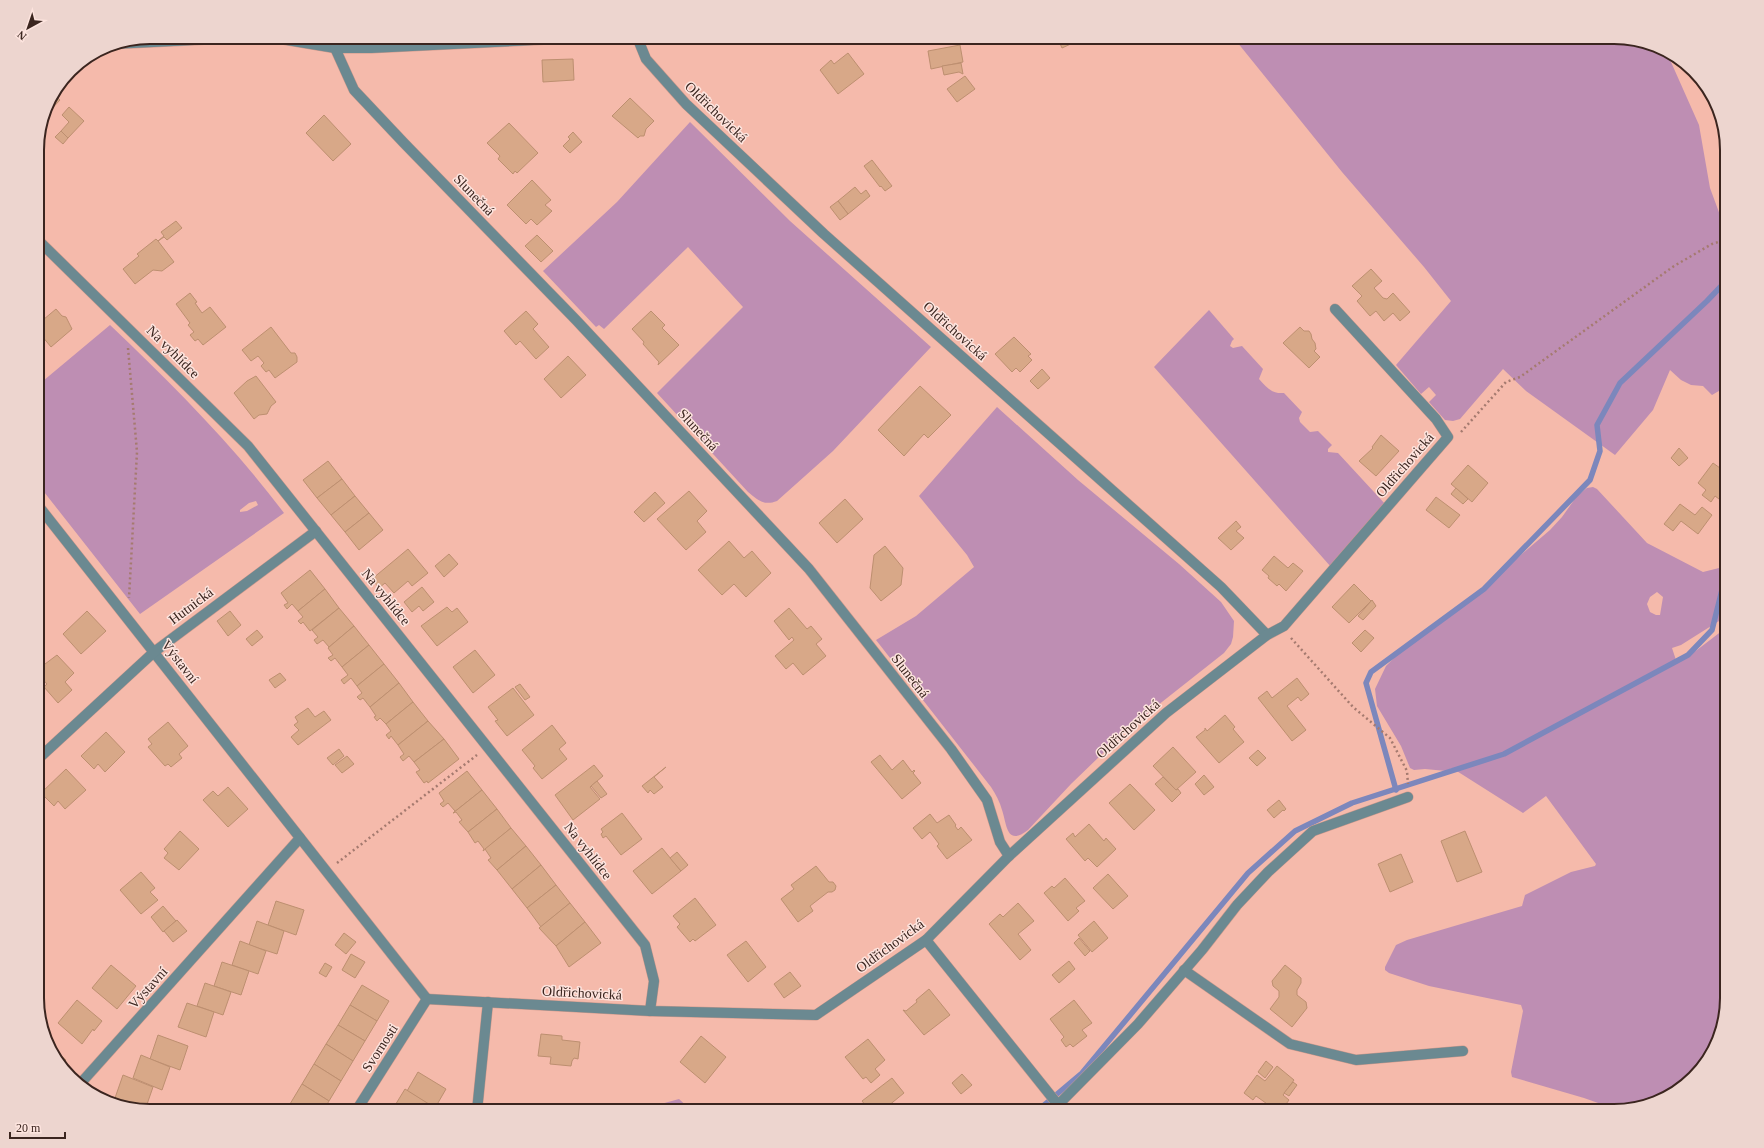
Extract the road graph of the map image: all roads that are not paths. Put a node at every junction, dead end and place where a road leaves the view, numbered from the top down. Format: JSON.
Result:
{"nodes":[{"id":1,"x":311,"y":44,"type":"edge"},
{"id":2,"x":373,"y":44,"type":"edge"},
{"id":3,"x":442,"y":44,"type":"edge"},
{"id":4,"x":640,"y":44,"type":"edge"},
{"id":5,"x":376,"y":47,"type":"junction"},
{"id":6,"x":335,"y":48,"type":"junction"},
{"id":7,"x":44,"y":246,"type":"edge"},
{"id":8,"x":1335,"y":309,"type":"dead end"},
{"id":9,"x":44,"y":513,"type":"edge"},
{"id":10,"x":316,"y":532,"type":"junction"},
{"id":11,"x":1267,"y":635,"type":"junction"},
{"id":12,"x":154,"y":652,"type":"junction"},
{"id":13,"x":44,"y":754,"type":"edge"},
{"id":14,"x":1408,"y":797,"type":"road end"},
{"id":15,"x":300,"y":838,"type":"junction"},
{"id":16,"x":1009,"y":856,"type":"junction"},
{"id":17,"x":926,"y":940,"type":"junction"},
{"id":18,"x":1184,"y":970,"type":"junction"},
{"id":19,"x":427,"y":999,"type":"junction"},
{"id":20,"x":488,"y":1002,"type":"junction"},
{"id":21,"x":650,"y":1011,"type":"junction"},
{"id":22,"x":1463,"y":1052,"type":"dead end"},
{"id":23,"x":83,"y":1080,"type":"edge"},
{"id":24,"x":360,"y":1104,"type":"edge"},
{"id":25,"x":478,"y":1104,"type":"edge"},
{"id":26,"x":1057,"y":1104,"type":"edge"},
{"id":27,"x":1064,"y":1104,"type":"edge"}],
"edges":[{"from":1,"to":6,"type":"street"},
{"from":2,"to":5,"type":"street"},
{"from":3,"to":5,"type":"street"},
{"from":4,"to":11,"type":"street","name":"Oldřichovická"},
{"from":5,"to":6,"type":"street"},
{"from":6,"to":16,"type":"street","name":"Slunečná"},
{"from":7,"to":10,"type":"street","name":"Na vyhlídce"},
{"from":8,"to":11,"type":"street","name":"Oldřichovická"},
{"from":9,"to":12,"type":"street","name":"Výstavní"},
{"from":10,"to":12,"type":"street","name":"Hutnická"},
{"from":10,"to":21,"type":"street","name":"Na vyhlídce"},
{"from":11,"to":16,"type":"street","name":"Oldřichovická"},
{"from":12,"to":13,"type":"street","name":"Hutnická"},
{"from":12,"to":15,"type":"street","name":"Výstavní"},
{"from":14,"to":18,"type":"street"},
{"from":15,"to":19,"type":"street","name":"Výstavní"},
{"from":15,"to":23,"type":"street","name":"Výstavní"},
{"from":16,"to":17,"type":"street","name":"Oldřichovická"},
{"from":17,"to":21,"type":"street","name":"Oldřichovická"},
{"from":17,"to":26,"type":"street"},
{"from":18,"to":22,"type":"street"},
{"from":18,"to":27,"type":"street"},
{"from":19,"to":20,"type":"street","name":"Oldřichovická"},
{"from":19,"to":24,"type":"street","name":"Svornosti"},
{"from":20,"to":21,"type":"street","name":"Oldřichovická"},
{"from":20,"to":25,"type":"street"}]}
